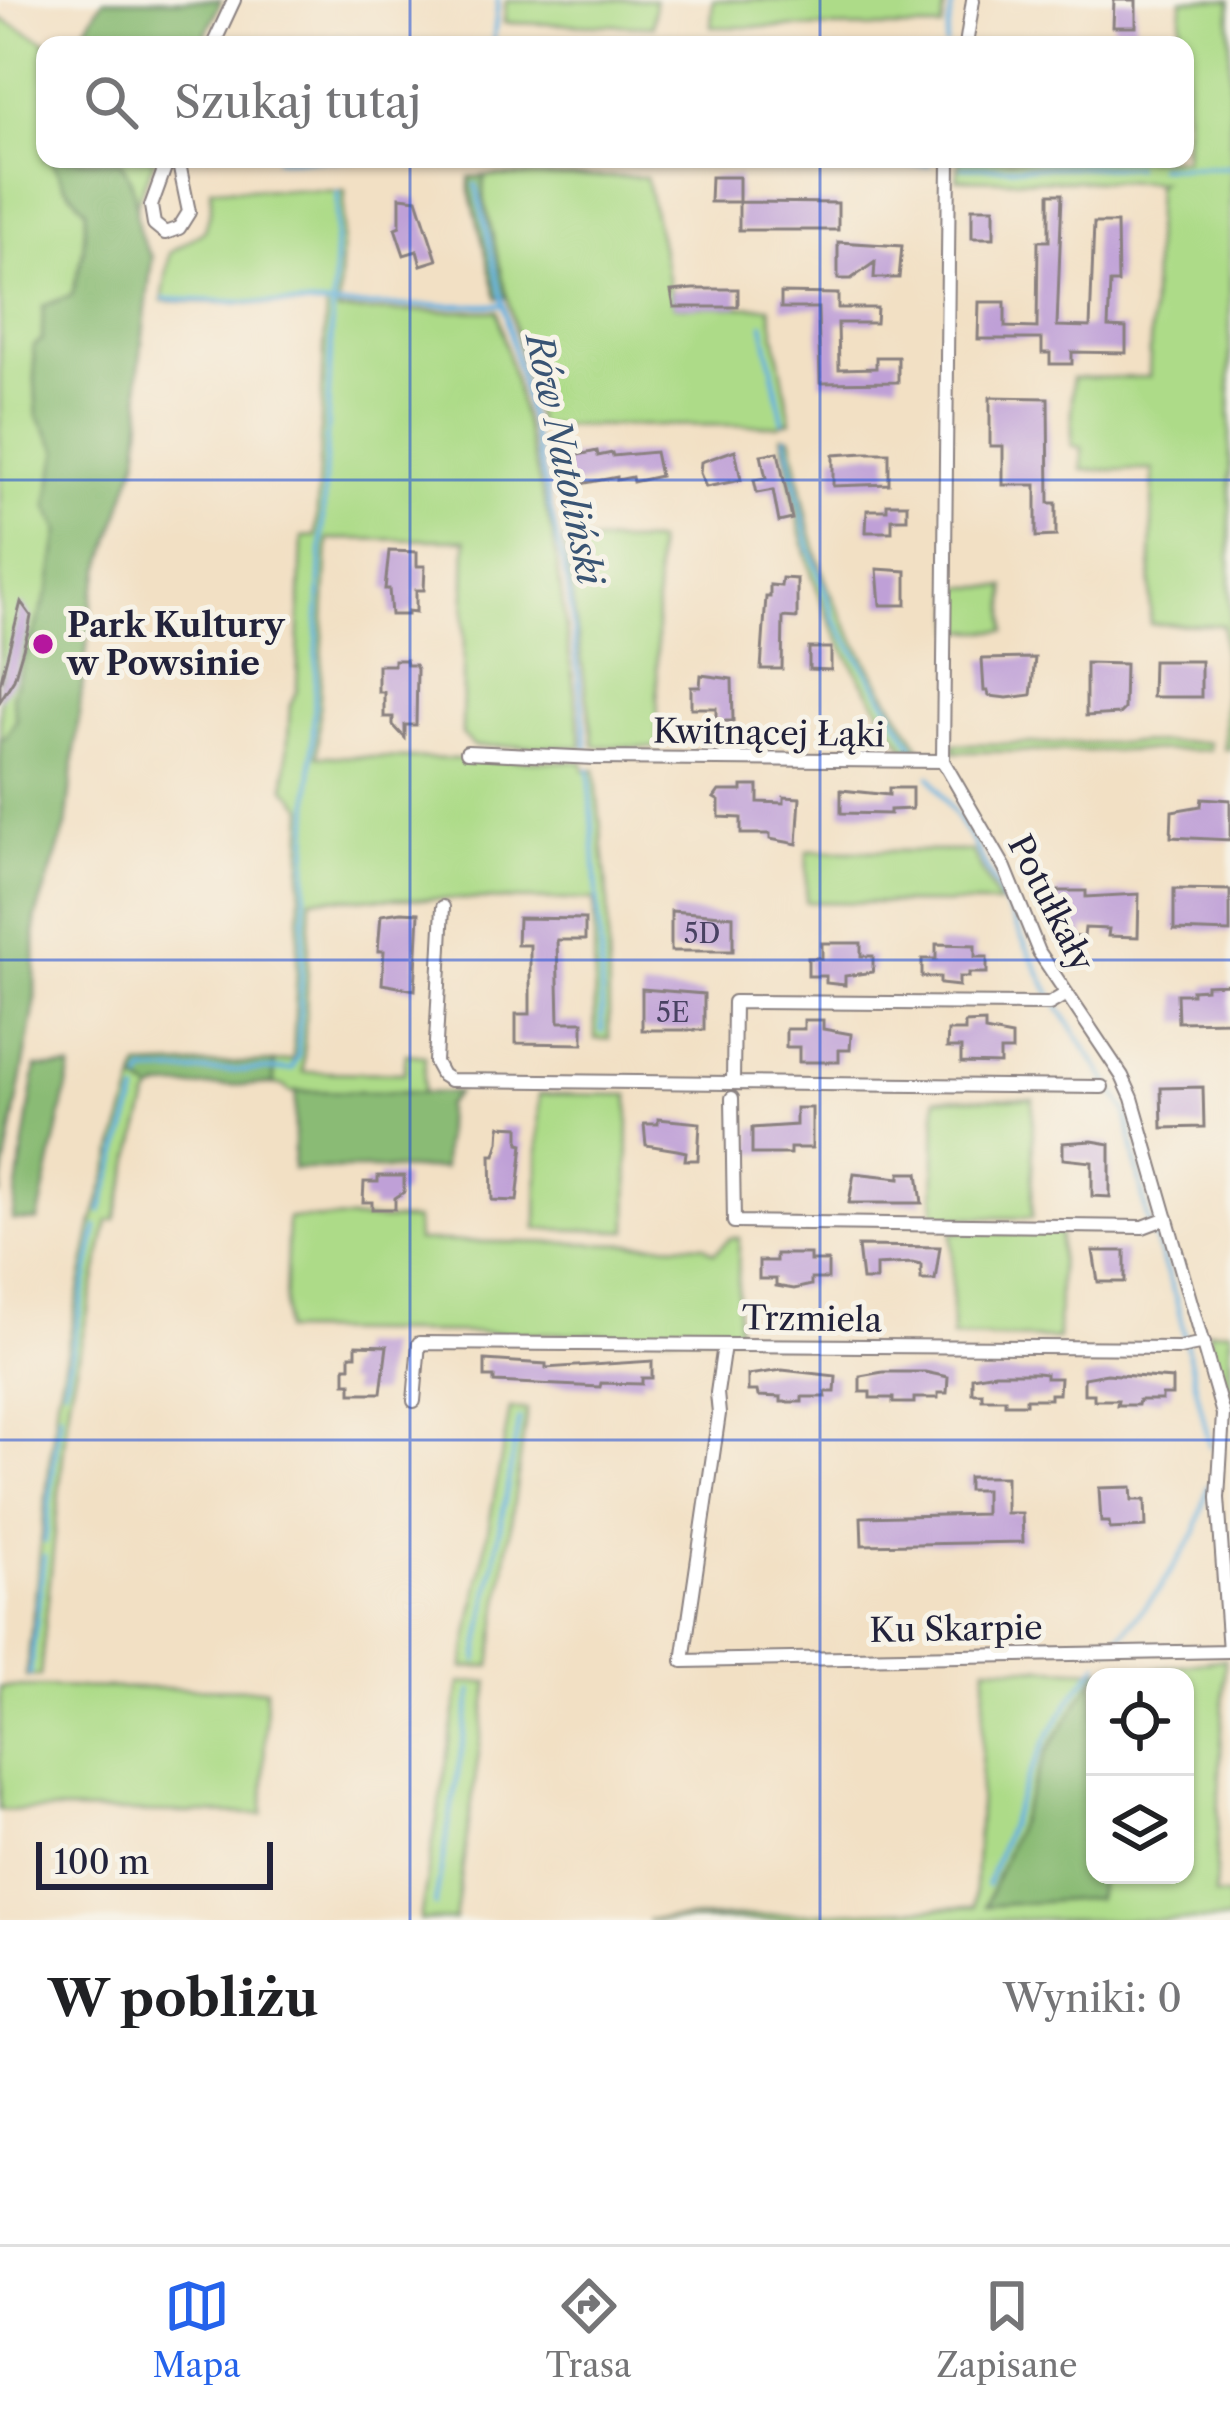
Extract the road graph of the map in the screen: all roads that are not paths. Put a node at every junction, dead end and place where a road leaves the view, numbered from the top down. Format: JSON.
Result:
{"nodes":[{"id":1,"x":234,"y":0,"type":"edge"},
{"id":2,"x":973,"y":0,"type":"edge"},
{"id":3,"x":217,"y":36,"type":"edge"},
{"id":4,"x":967,"y":36,"type":"edge"},
{"id":5,"x":169,"y":168,"type":"edge"},
{"id":6,"x":176,"y":168,"type":"edge"},
{"id":7,"x":949,"y":168,"type":"edge"},
{"id":8,"x":467,"y":752,"type":"dead end"},
{"id":9,"x":943,"y":761,"type":"junction"},
{"id":10,"x":442,"y":907,"type":"dead end"},
{"id":11,"x":1059,"y":998,"type":"junction"},
{"id":12,"x":733,"y":1082,"type":"junction"},
{"id":13,"x":1102,"y":1087,"type":"dead end"},
{"id":14,"x":732,"y":1098,"type":"dead end"},
{"id":15,"x":1162,"y":1220,"type":"junction"},
{"id":16,"x":1200,"y":1344,"type":"junction"},
{"id":17,"x":724,"y":1345,"type":"junction"},
{"id":18,"x":414,"y":1401,"type":"dead end"},
{"id":19,"x":1230,"y":1651,"type":"edge"}],
"edges":[{"from":1,"to":3,"type":"street"},
{"from":2,"to":4,"type":"street"},
{"from":5,"to":6,"type":"street"},
{"from":7,"to":9,"type":"street"},
{"from":8,"to":9,"type":"street","name":"Kwitnącej Łąki"},
{"from":9,"to":11,"type":"street","name":"Potułkały"},
{"from":10,"to":12,"type":"street"},
{"from":11,"to":12,"type":"street"},
{"from":11,"to":15,"type":"street","name":"Potułkały"},
{"from":12,"to":13,"type":"street"},
{"from":14,"to":15,"type":"street"},
{"from":15,"to":16,"type":"street","name":"Potułkały"},
{"from":16,"to":17,"type":"street","name":"Trzmiela"},
{"from":16,"to":19,"type":"street","name":"Potułkały"},
{"from":17,"to":18,"type":"street","name":"Trzmiela"},
{"from":17,"to":19,"type":"street","name":"Ku Skarpie"}]}
